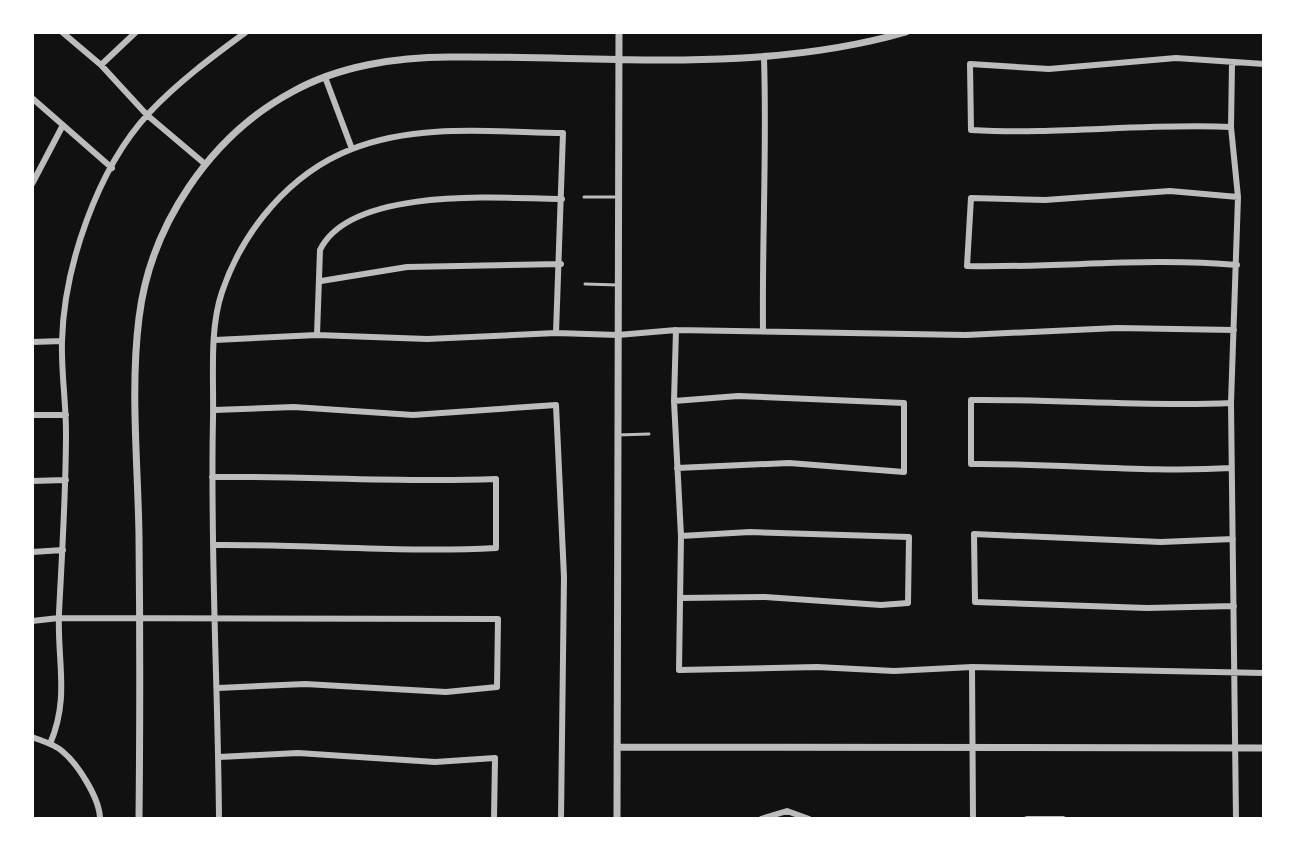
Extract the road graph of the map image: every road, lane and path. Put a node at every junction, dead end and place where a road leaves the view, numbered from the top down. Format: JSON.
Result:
{"nodes":[{"id":1,"x":62,"y":32,"type":"edge"},
{"id":2,"x":136,"y":32,"type":"edge"},
{"id":3,"x":246,"y":32,"type":"edge"},
{"id":4,"x":619,"y":32,"type":"edge"},
{"id":5,"x":906,"y":32,"type":"edge"},
{"id":6,"x":764,"y":58,"type":"junction"},
{"id":7,"x":620,"y":59,"type":"junction"},
{"id":8,"x":1232,"y":64,"type":"junction"},
{"id":9,"x":1264,"y":64,"type":"edge"},
{"id":10,"x":101,"y":65,"type":"junction"},
{"id":11,"x":325,"y":77,"type":"junction"},
{"id":12,"x":32,"y":98,"type":"edge"},
{"id":13,"x":147,"y":115,"type":"junction"},
{"id":14,"x":63,"y":125,"type":"junction"},
{"id":15,"x":1231,"y":127,"type":"junction"},
{"id":16,"x":352,"y":149,"type":"junction"},
{"id":17,"x":205,"y":164,"type":"junction"},
{"id":18,"x":112,"y":168,"type":"junction"},
{"id":19,"x":32,"y":184,"type":"edge"},
{"id":20,"x":584,"y":197,"type":"dead end"},
{"id":21,"x":619,"y":197,"type":"junction"},
{"id":22,"x":1238,"y":197,"type":"junction"},
{"id":23,"x":562,"y":199,"type":"junction"},
{"id":24,"x":561,"y":264,"type":"junction"},
{"id":25,"x":1237,"y":265,"type":"junction"},
{"id":26,"x":321,"y":281,"type":"junction"},
{"id":27,"x":585,"y":284,"type":"dead end"},
{"id":28,"x":618,"y":285,"type":"junction"},
{"id":29,"x":763,"y":329,"type":"junction"},
{"id":30,"x":676,"y":330,"type":"junction"},
{"id":31,"x":1234,"y":330,"type":"junction"},
{"id":32,"x":556,"y":333,"type":"junction"},
{"id":33,"x":317,"y":335,"type":"junction"},
{"id":34,"x":618,"y":335,"type":"junction"},
{"id":35,"x":215,"y":340,"type":"junction"},
{"id":36,"x":62,"y":341,"type":"junction"},
{"id":37,"x":32,"y":342,"type":"edge"},
{"id":38,"x":674,"y":401,"type":"junction"},
{"id":39,"x":1231,"y":403,"type":"junction"},
{"id":40,"x":214,"y":410,"type":"junction"},
{"id":41,"x":32,"y":415,"type":"edge"},
{"id":42,"x":66,"y":415,"type":"junction"},
{"id":43,"x":649,"y":434,"type":"dead end"},
{"id":44,"x":617,"y":435,"type":"junction"},
{"id":45,"x":677,"y":468,"type":"junction"},
{"id":46,"x":1231,"y":468,"type":"junction"},
{"id":47,"x":212,"y":477,"type":"junction"},
{"id":48,"x":66,"y":480,"type":"junction"},
{"id":49,"x":32,"y":481,"type":"edge"},
{"id":50,"x":681,"y":536,"type":"junction"},
{"id":51,"x":1233,"y":539,"type":"junction"},
{"id":52,"x":213,"y":545,"type":"junction"},
{"id":53,"x":63,"y":550,"type":"junction"},
{"id":54,"x":32,"y":552,"type":"edge"},
{"id":55,"x":680,"y":598,"type":"junction"},
{"id":56,"x":1234,"y":606,"type":"junction"},
{"id":57,"x":59,"y":618,"type":"junction"},
{"id":58,"x":140,"y":619,"type":"junction"},
{"id":59,"x":215,"y":619,"type":"junction"},
{"id":60,"x":32,"y":621,"type":"edge"},
{"id":61,"x":972,"y":667,"type":"junction"},
{"id":62,"x":1264,"y":673,"type":"edge"},
{"id":63,"x":1232,"y":674,"type":"junction"},
{"id":64,"x":218,"y":688,"type":"junction"},
{"id":65,"x":32,"y":737,"type":"edge"},
{"id":66,"x":50,"y":744,"type":"junction"},
{"id":67,"x":972,"y":746,"type":"junction"},
{"id":68,"x":617,"y":747,"type":"junction"},
{"id":69,"x":1233,"y":748,"type":"junction"},
{"id":70,"x":1264,"y":748,"type":"edge"},
{"id":71,"x":219,"y":757,"type":"junction"},
{"id":72,"x":100,"y":819,"type":"edge"},
{"id":73,"x":139,"y":819,"type":"edge"},
{"id":74,"x":219,"y":819,"type":"edge"},
{"id":75,"x":494,"y":819,"type":"edge"},
{"id":76,"x":561,"y":819,"type":"edge"},
{"id":77,"x":617,"y":819,"type":"edge"},
{"id":78,"x":761,"y":819,"type":"edge"},
{"id":79,"x":809,"y":819,"type":"edge"},
{"id":80,"x":973,"y":819,"type":"edge"},
{"id":81,"x":1030,"y":819,"type":"edge"},
{"id":82,"x":1063,"y":819,"type":"edge"},
{"id":83,"x":1236,"y":819,"type":"edge"}],
"edges":[{"from":1,"to":10,"type":"street"},
{"from":2,"to":10,"type":"street"},
{"from":3,"to":13,"type":"street"},
{"from":4,"to":7,"type":"street"},
{"from":5,"to":6,"type":"street"},
{"from":6,"to":7,"type":"street"},
{"from":6,"to":29,"type":"street"},
{"from":7,"to":11,"type":"street"},
{"from":7,"to":21,"type":"street"},
{"from":8,"to":9,"type":"street"},
{"from":8,"to":15,"type":"street"},
{"from":8,"to":15,"type":"street"},
{"from":10,"to":13,"type":"street"},
{"from":11,"to":16,"type":"street"},
{"from":11,"to":17,"type":"street"},
{"from":12,"to":14,"type":"street"},
{"from":13,"to":17,"type":"street"},
{"from":13,"to":18,"type":"street"},
{"from":14,"to":18,"type":"street"},
{"from":14,"to":19,"type":"street"},
{"from":15,"to":22,"type":"street"},
{"from":16,"to":23,"type":"street"},
{"from":16,"to":35,"type":"street"},
{"from":17,"to":58,"type":"street"},
{"from":18,"to":36,"type":"street"},
{"from":20,"to":21,"type":"lane"},
{"from":21,"to":28,"type":"street"},
{"from":22,"to":25,"type":"street"},
{"from":22,"to":25,"type":"street"},
{"from":23,"to":24,"type":"street"},
{"from":23,"to":26,"type":"street"},
{"from":24,"to":26,"type":"street"},
{"from":24,"to":32,"type":"street"},
{"from":25,"to":31,"type":"street"},
{"from":26,"to":33,"type":"street"},
{"from":27,"to":28,"type":"lane"},
{"from":28,"to":34,"type":"street"},
{"from":29,"to":30,"type":"street"},
{"from":29,"to":31,"type":"street"},
{"from":30,"to":34,"type":"street"},
{"from":30,"to":38,"type":"street"},
{"from":31,"to":39,"type":"street"},
{"from":32,"to":33,"type":"street"},
{"from":32,"to":34,"type":"street"},
{"from":33,"to":35,"type":"street"},
{"from":34,"to":44,"type":"street"},
{"from":35,"to":40,"type":"street"},
{"from":36,"to":37,"type":"street"},
{"from":36,"to":42,"type":"street"},
{"from":38,"to":45,"type":"street"},
{"from":38,"to":45,"type":"street"},
{"from":39,"to":46,"type":"street"},
{"from":39,"to":46,"type":"street"},
{"from":40,"to":47,"type":"street"},
{"from":40,"to":76,"type":"street"},
{"from":41,"to":42,"type":"street"},
{"from":42,"to":48,"type":"street"},
{"from":43,"to":44,"type":"lane"},
{"from":44,"to":68,"type":"street"},
{"from":45,"to":50,"type":"street"},
{"from":46,"to":51,"type":"street"},
{"from":47,"to":52,"type":"street"},
{"from":47,"to":52,"type":"street"},
{"from":48,"to":49,"type":"street"},
{"from":48,"to":53,"type":"street"},
{"from":50,"to":55,"type":"street"},
{"from":50,"to":55,"type":"street"},
{"from":51,"to":56,"type":"street"},
{"from":51,"to":56,"type":"street"},
{"from":52,"to":59,"type":"street"},
{"from":53,"to":54,"type":"street"},
{"from":53,"to":57,"type":"street"},
{"from":55,"to":61,"type":"street"},
{"from":56,"to":63,"type":"street"},
{"from":57,"to":58,"type":"street"},
{"from":57,"to":60,"type":"street"},
{"from":57,"to":66,"type":"street"},
{"from":58,"to":59,"type":"street"},
{"from":58,"to":73,"type":"street"},
{"from":59,"to":64,"type":"street"},
{"from":59,"to":64,"type":"street"},
{"from":61,"to":63,"type":"street"},
{"from":61,"to":67,"type":"street"},
{"from":62,"to":63,"type":"street"},
{"from":63,"to":69,"type":"street"},
{"from":64,"to":71,"type":"street"},
{"from":65,"to":66,"type":"street"},
{"from":66,"to":72,"type":"street"},
{"from":67,"to":68,"type":"street"},
{"from":67,"to":69,"type":"street"},
{"from":67,"to":80,"type":"street"},
{"from":68,"to":77,"type":"street"},
{"from":69,"to":70,"type":"street"},
{"from":69,"to":83,"type":"street"},
{"from":71,"to":74,"type":"street"},
{"from":71,"to":75,"type":"street"},
{"from":78,"to":79,"type":"street"},
{"from":81,"to":82,"type":"street"}]}
